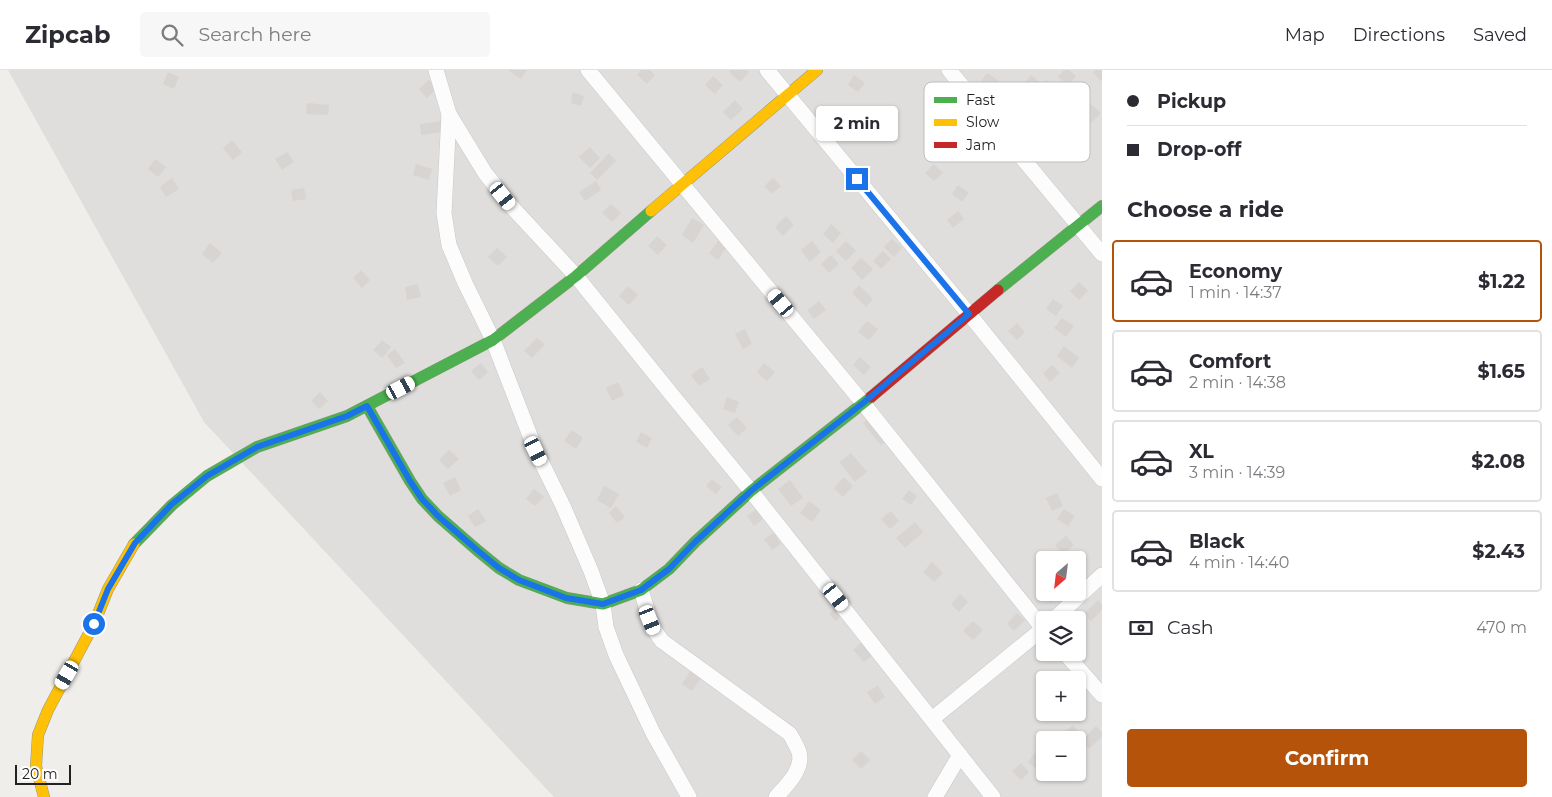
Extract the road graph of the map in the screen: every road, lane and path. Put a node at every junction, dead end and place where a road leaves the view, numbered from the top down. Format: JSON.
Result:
{"nodes":[{"id":1,"x":436,"y":70,"type":"edge"},
{"id":2,"x":588,"y":70,"type":"edge"},
{"id":3,"x":767,"y":70,"type":"edge"},
{"id":4,"x":817,"y":70,"type":"edge"},
{"id":5,"x":949,"y":70,"type":"edge"},
{"id":6,"x":959,"y":82,"type":"edge"},
{"id":7,"x":787,"y":94,"type":"junction"},
{"id":8,"x":449,"y":114,"type":"junction"},
{"id":9,"x":1026,"y":162,"type":"edge"},
{"id":10,"x":683,"y":185,"type":"junction"},
{"id":11,"x":1102,"y":206,"type":"edge"},
{"id":12,"x":1079,"y":225,"type":"junction"},
{"id":13,"x":1102,"y":254,"type":"edge"},
{"id":14,"x":576,"y":276,"type":"junction"},
{"id":15,"x":969,"y":314,"type":"junction"},
{"id":16,"x":493,"y":340,"type":"junction"},
{"id":17,"x":863,"y":403,"type":"junction"},
{"id":18,"x":367,"y":406,"type":"junction"},
{"id":19,"x":1102,"y":479,"type":"edge"},
{"id":20,"x":752,"y":490,"type":"junction"},
{"id":21,"x":1102,"y":575,"type":"edge"},
{"id":22,"x":641,"y":590,"type":"junction"},
{"id":23,"x":603,"y":604,"type":"junction"},
{"id":24,"x":1064,"y":611,"type":"edge"},
{"id":25,"x":1036,"y":614,"type":"edge"},
{"id":26,"x":1036,"y":636,"type":"edge"},
{"id":27,"x":1072,"y":661,"type":"edge"},
{"id":28,"x":1102,"y":695,"type":"edge"},
{"id":29,"x":932,"y":719,"type":"junction"},
{"id":30,"x":960,"y":754,"type":"junction"},
{"id":31,"x":44,"y":797,"type":"edge"},
{"id":32,"x":689,"y":797,"type":"edge"},
{"id":33,"x":776,"y":797,"type":"edge"},
{"id":34,"x":935,"y":797,"type":"edge"},
{"id":35,"x":993,"y":797,"type":"edge"}],
"edges":[{"from":1,"to":8,"type":"street"},
{"from":2,"to":10,"type":"street"},
{"from":3,"to":7,"type":"street"},
{"from":4,"to":7,"type":"street"},
{"from":5,"to":6,"type":"street"},
{"from":7,"to":10,"type":"street"},
{"from":7,"to":15,"type":"street"},
{"from":8,"to":14,"type":"street"},
{"from":8,"to":16,"type":"street"},
{"from":9,"to":12,"type":"street"},
{"from":10,"to":14,"type":"street"},
{"from":10,"to":17,"type":"street"},
{"from":11,"to":12,"type":"street"},
{"from":12,"to":13,"type":"street"},
{"from":12,"to":15,"type":"street"},
{"from":14,"to":16,"type":"street"},
{"from":14,"to":20,"type":"street"},
{"from":15,"to":17,"type":"street"},
{"from":15,"to":19,"type":"street"},
{"from":16,"to":18,"type":"street"},
{"from":16,"to":23,"type":"street"},
{"from":17,"to":20,"type":"street"},
{"from":17,"to":25,"type":"street"},
{"from":18,"to":23,"type":"street"},
{"from":18,"to":31,"type":"street"},
{"from":20,"to":22,"type":"street"},
{"from":20,"to":29,"type":"street"},
{"from":21,"to":24,"type":"street"},
{"from":22,"to":23,"type":"street"},
{"from":22,"to":33,"type":"street"},
{"from":23,"to":32,"type":"street"},
{"from":26,"to":29,"type":"street"},
{"from":27,"to":28,"type":"street"},
{"from":29,"to":30,"type":"street"},
{"from":30,"to":34,"type":"street"},
{"from":30,"to":35,"type":"street"}]}
